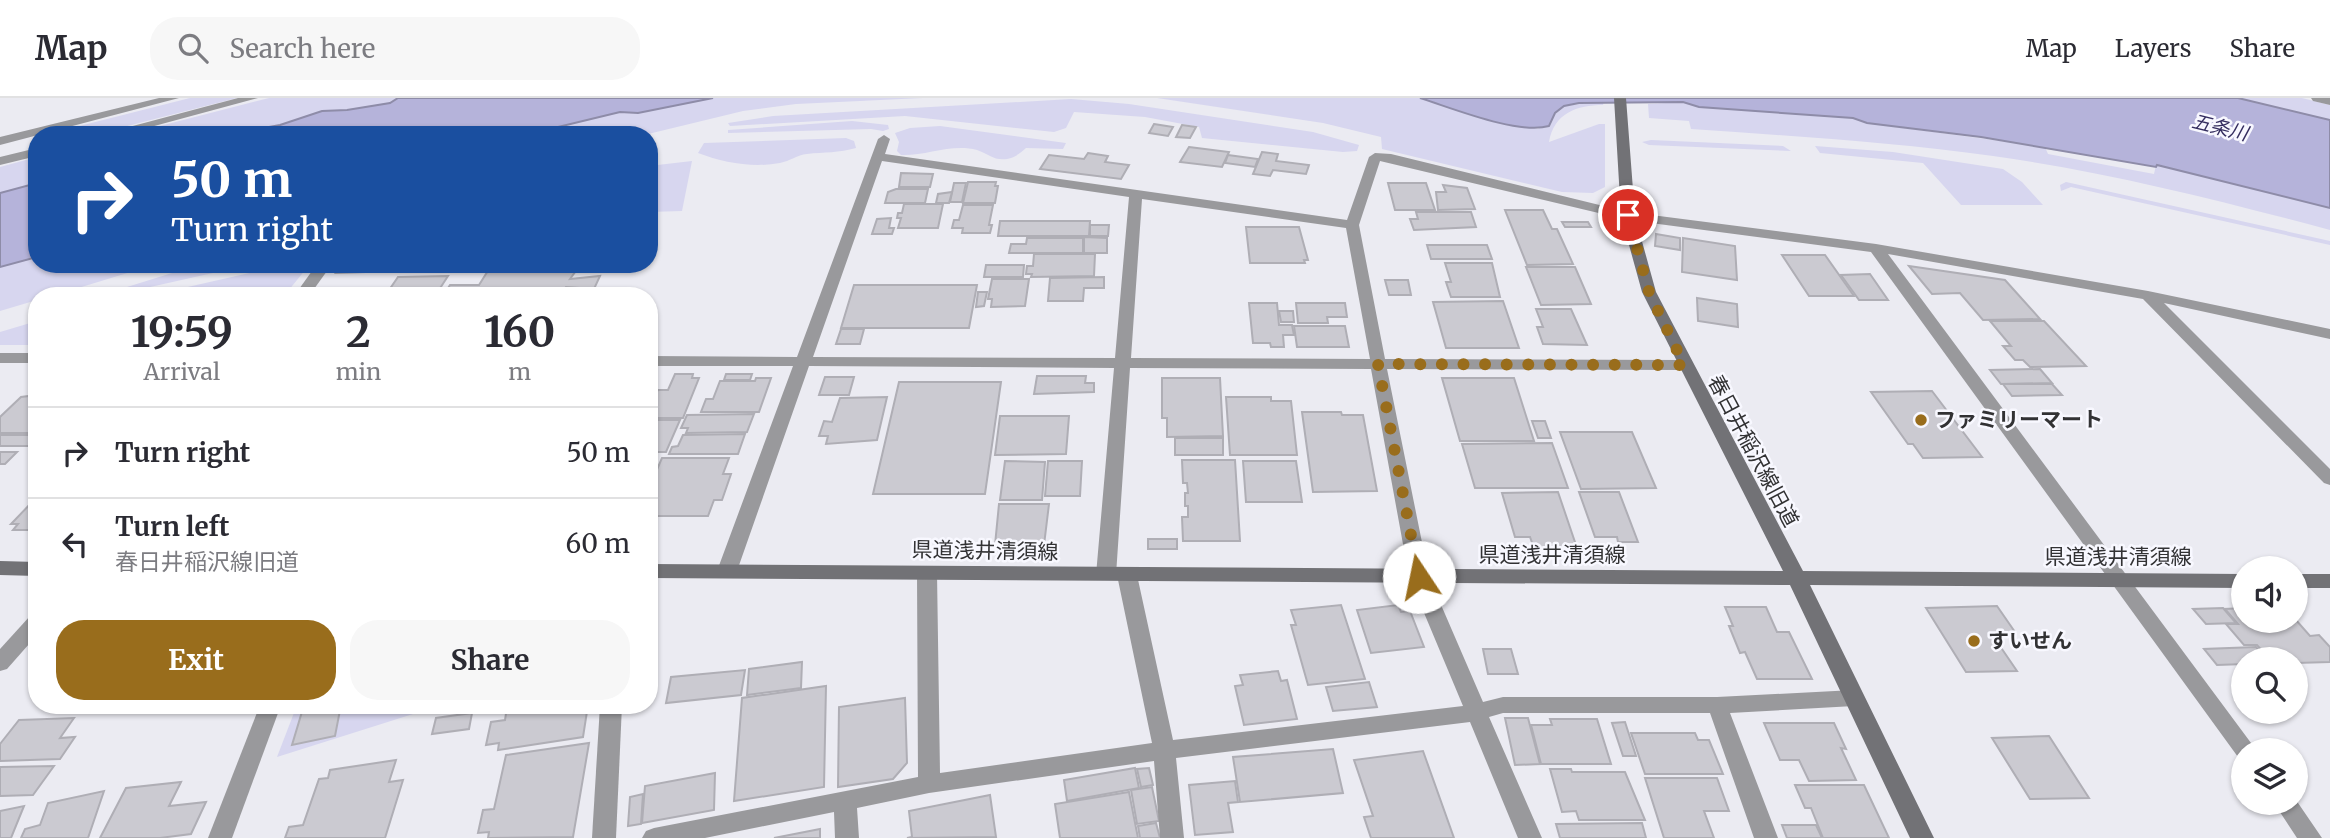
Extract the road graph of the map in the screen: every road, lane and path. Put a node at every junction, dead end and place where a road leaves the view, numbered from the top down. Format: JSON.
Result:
{"nodes":[{"id":1,"x":173,"y":98,"type":"edge"},
{"id":2,"x":252,"y":98,"type":"edge"},
{"id":3,"x":1620,"y":98,"type":"edge"},
{"id":4,"x":2317,"y":98,"type":"edge"},
{"id":5,"x":2330,"y":101,"type":"edge"},
{"id":6,"x":60,"y":126,"type":"edge"},
{"id":7,"x":141,"y":126,"type":"edge"},
{"id":8,"x":28,"y":134,"type":"edge"},
{"id":9,"x":884,"y":139,"type":"dead end"},
{"id":10,"x":0,"y":141,"type":"edge"},
{"id":11,"x":28,"y":154,"type":"edge"},
{"id":12,"x":878,"y":157,"type":"junction"},
{"id":13,"x":0,"y":162,"type":"edge"},
{"id":14,"x":1136,"y":192,"type":"junction"},
{"id":15,"x":1628,"y":215,"type":"junction"},
{"id":16,"x":1352,"y":225,"type":"junction"},
{"id":17,"x":1876,"y":248,"type":"junction"},
{"id":18,"x":2148,"y":295,"type":"junction"},
{"id":19,"x":2330,"y":334,"type":"edge"},
{"id":20,"x":0,"y":358,"type":"edge"},
{"id":21,"x":28,"y":358,"type":"edge"},
{"id":22,"x":658,"y":361,"type":"edge"},
{"id":23,"x":803,"y":361,"type":"junction"},
{"id":24,"x":1123,"y":363,"type":"junction"},
{"id":25,"x":1378,"y":364,"type":"junction"},
{"id":26,"x":1684,"y":365,"type":"junction"},
{"id":27,"x":2330,"y":479,"type":"edge"},
{"id":28,"x":0,"y":568,"type":"edge"},
{"id":29,"x":28,"y":569,"type":"edge"},
{"id":30,"x":658,"y":571,"type":"edge"},
{"id":31,"x":727,"y":571,"type":"junction"},
{"id":32,"x":927,"y":573,"type":"junction"},
{"id":33,"x":1117,"y":575,"type":"junction"},
{"id":34,"x":1419,"y":577,"type":"junction"},
{"id":35,"x":1797,"y":579,"type":"junction"},
{"id":36,"x":2120,"y":579,"type":"junction"},
{"id":37,"x":2231,"y":580,"type":"edge"},
{"id":38,"x":2308,"y":581,"type":"edge"},
{"id":39,"x":2330,"y":581,"type":"edge"},
{"id":40,"x":28,"y":631,"type":"edge"},
{"id":41,"x":0,"y":663,"type":"edge"},
{"id":42,"x":1854,"y":698,"type":"junction"},
{"id":43,"x":1717,"y":705,"type":"junction"},
{"id":44,"x":1475,"y":713,"type":"junction"},
{"id":45,"x":268,"y":714,"type":"edge"},
{"id":46,"x":611,"y":714,"type":"edge"},
{"id":47,"x":2236,"y":738,"type":"edge"},
{"id":48,"x":1164,"y":750,"type":"junction"},
{"id":49,"x":929,"y":784,"type":"junction"},
{"id":50,"x":845,"y":800,"type":"junction"},
{"id":51,"x":2294,"y":815,"type":"edge"},
{"id":52,"x":220,"y":838,"type":"edge"},
{"id":53,"x":604,"y":838,"type":"edge"},
{"id":54,"x":654,"y":838,"type":"edge"},
{"id":55,"x":847,"y":838,"type":"edge"},
{"id":56,"x":1172,"y":838,"type":"edge"},
{"id":57,"x":1530,"y":838,"type":"edge"},
{"id":58,"x":1766,"y":838,"type":"edge"},
{"id":59,"x":1922,"y":838,"type":"edge"},
{"id":60,"x":2310,"y":838,"type":"edge"}],
"edges":[{"from":1,"to":6,"type":"street"},
{"from":2,"to":7,"type":"street"},
{"from":3,"to":15,"type":"main road","name":"春日井稲沢線旧道"},
{"from":4,"to":5,"type":"street"},
{"from":8,"to":10,"type":"street"},
{"from":9,"to":12,"type":"street"},
{"from":11,"to":13,"type":"street"},
{"from":12,"to":14,"type":"street"},
{"from":12,"to":23,"type":"street"},
{"from":14,"to":16,"type":"street"},
{"from":14,"to":24,"type":"street"},
{"from":15,"to":16,"type":"street"},
{"from":15,"to":17,"type":"street"},
{"from":15,"to":26,"type":"main road","name":"春日井稲沢線旧道"},
{"from":16,"to":25,"type":"street"},
{"from":17,"to":18,"type":"street"},
{"from":17,"to":36,"type":"street"},
{"from":18,"to":19,"type":"street"},
{"from":18,"to":27,"type":"street"},
{"from":20,"to":21,"type":"street"},
{"from":22,"to":23,"type":"street"},
{"from":23,"to":24,"type":"street"},
{"from":23,"to":31,"type":"street"},
{"from":24,"to":25,"type":"street"},
{"from":24,"to":33,"type":"street"},
{"from":25,"to":26,"type":"street"},
{"from":25,"to":34,"type":"street"},
{"from":26,"to":35,"type":"main road","name":"春日井稲沢線旧道"},
{"from":28,"to":29,"type":"main road"},
{"from":30,"to":31,"type":"main road","name":"県道浅井清須線"},
{"from":31,"to":32,"type":"main road","name":"県道浅井清須線"},
{"from":32,"to":33,"type":"main road","name":"県道浅井清須線"},
{"from":32,"to":49,"type":"street"},
{"from":33,"to":34,"type":"main road","name":"県道浅井清須線"},
{"from":33,"to":48,"type":"street"},
{"from":34,"to":35,"type":"main road","name":"県道浅井清須線"},
{"from":34,"to":44,"type":"street"},
{"from":35,"to":36,"type":"main road","name":"県道浅井清須線"},
{"from":35,"to":42,"type":"main road","name":"春日井稲沢線旧道"},
{"from":36,"to":37,"type":"main road","name":"県道浅井清須線"},
{"from":36,"to":47,"type":"street"},
{"from":38,"to":39,"type":"main road"},
{"from":40,"to":41,"type":"street"},
{"from":42,"to":43,"type":"street"},
{"from":42,"to":59,"type":"main road","name":"春日井稲沢線旧道"},
{"from":43,"to":44,"type":"street"},
{"from":43,"to":58,"type":"street"},
{"from":44,"to":48,"type":"street"},
{"from":44,"to":57,"type":"street"},
{"from":45,"to":52,"type":"street"},
{"from":46,"to":53,"type":"street"},
{"from":48,"to":49,"type":"street"},
{"from":48,"to":56,"type":"street"},
{"from":49,"to":50,"type":"street"},
{"from":50,"to":54,"type":"street"},
{"from":50,"to":55,"type":"street"},
{"from":51,"to":60,"type":"street"}]}
